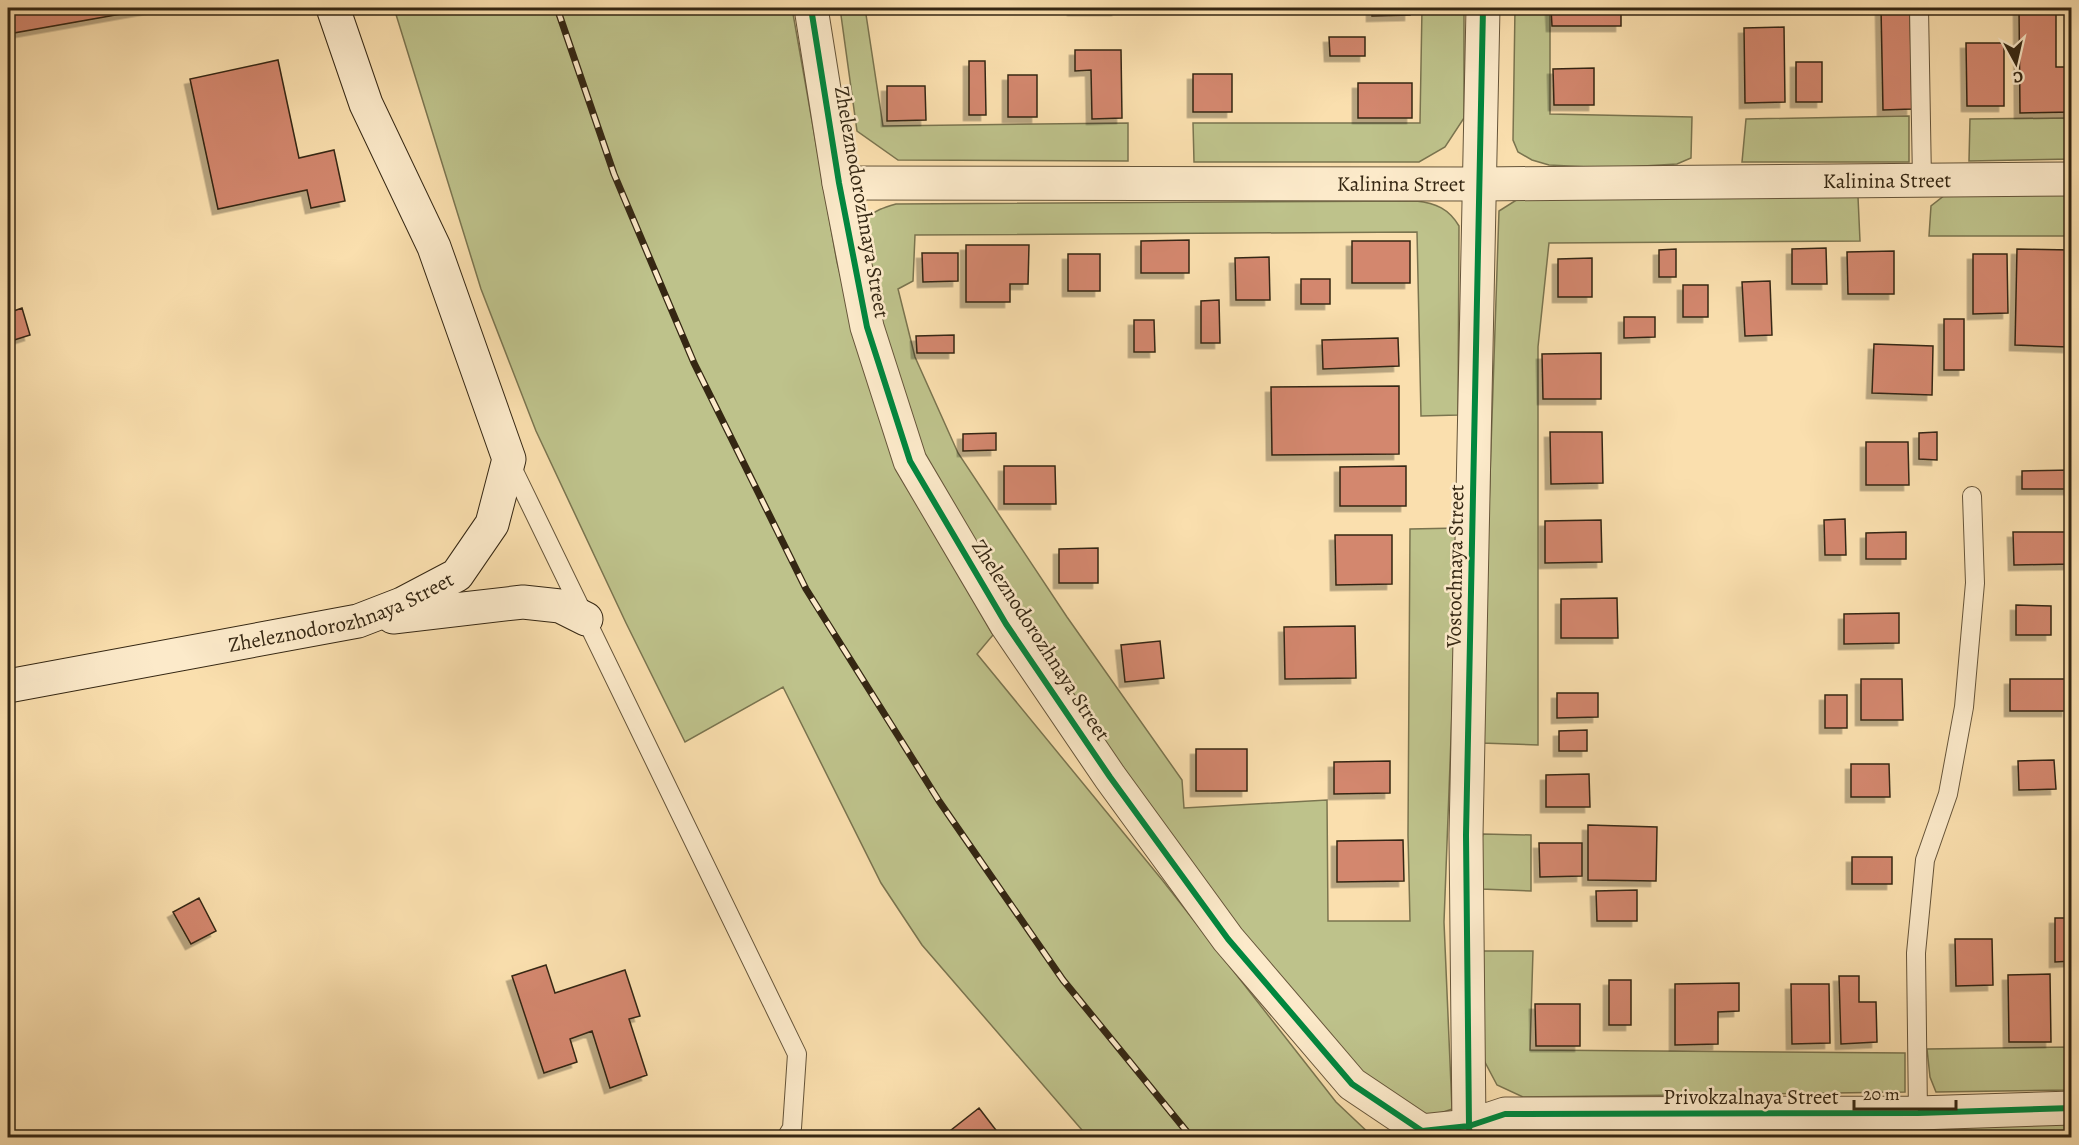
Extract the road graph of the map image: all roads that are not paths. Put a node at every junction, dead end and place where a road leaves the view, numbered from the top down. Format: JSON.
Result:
{"nodes":[{"id":1,"x":333,"y":8,"type":"edge"},
{"id":2,"x":811,"y":8,"type":"edge"},
{"id":3,"x":1483,"y":8,"type":"edge"},
{"id":4,"x":1919,"y":8,"type":"edge"},
{"id":5,"x":2072,"y":179,"type":"edge"},
{"id":6,"x":1922,"y":181,"type":"junction"},
{"id":7,"x":839,"y":183,"type":"junction"},
{"id":8,"x":1480,"y":184,"type":"junction"},
{"id":9,"x":509,"y":459,"type":"junction"},
{"id":10,"x":1972,"y":496,"type":"dead end"},
{"id":11,"x":586,"y":619,"type":"junction"},
{"id":12,"x":358,"y":621,"type":"junction"},
{"id":13,"x":8,"y":686,"type":"edge"},
{"id":14,"x":2072,"y":1108,"type":"edge"},
{"id":15,"x":1918,"y":1113,"type":"junction"},
{"id":16,"x":1469,"y":1132,"type":"edge"},
{"id":17,"x":786,"y":1137,"type":"edge"}],
"edges":[{"from":1,"to":9,"type":"street"},
{"from":2,"to":7,"type":"street","name":"Zheleznodorozhnaya Street"},
{"from":3,"to":8,"type":"street","name":"Vostochnaya Street"},
{"from":4,"to":6,"type":"lane"},
{"from":5,"to":6,"type":"street","name":"Kalinina Street"},
{"from":6,"to":8,"type":"street","name":"Kalinina Street"},
{"from":7,"to":8,"type":"street","name":"Kalinina Street"},
{"from":7,"to":16,"type":"street","name":"Zheleznodorozhnaya Street"},
{"from":8,"to":16,"type":"street","name":"Vostochnaya Street"},
{"from":9,"to":11,"type":"lane"},
{"from":9,"to":12,"type":"street","name":"Zheleznodorozhnaya Street"},
{"from":10,"to":15,"type":"lane"},
{"from":11,"to":12,"type":"street"},
{"from":11,"to":17,"type":"lane"},
{"from":12,"to":13,"type":"street","name":"Zheleznodorozhnaya Street"},
{"from":14,"to":15,"type":"street","name":"Privokzalnaya Street"},
{"from":15,"to":16,"type":"street","name":"Privokzalnaya Street"}]}
